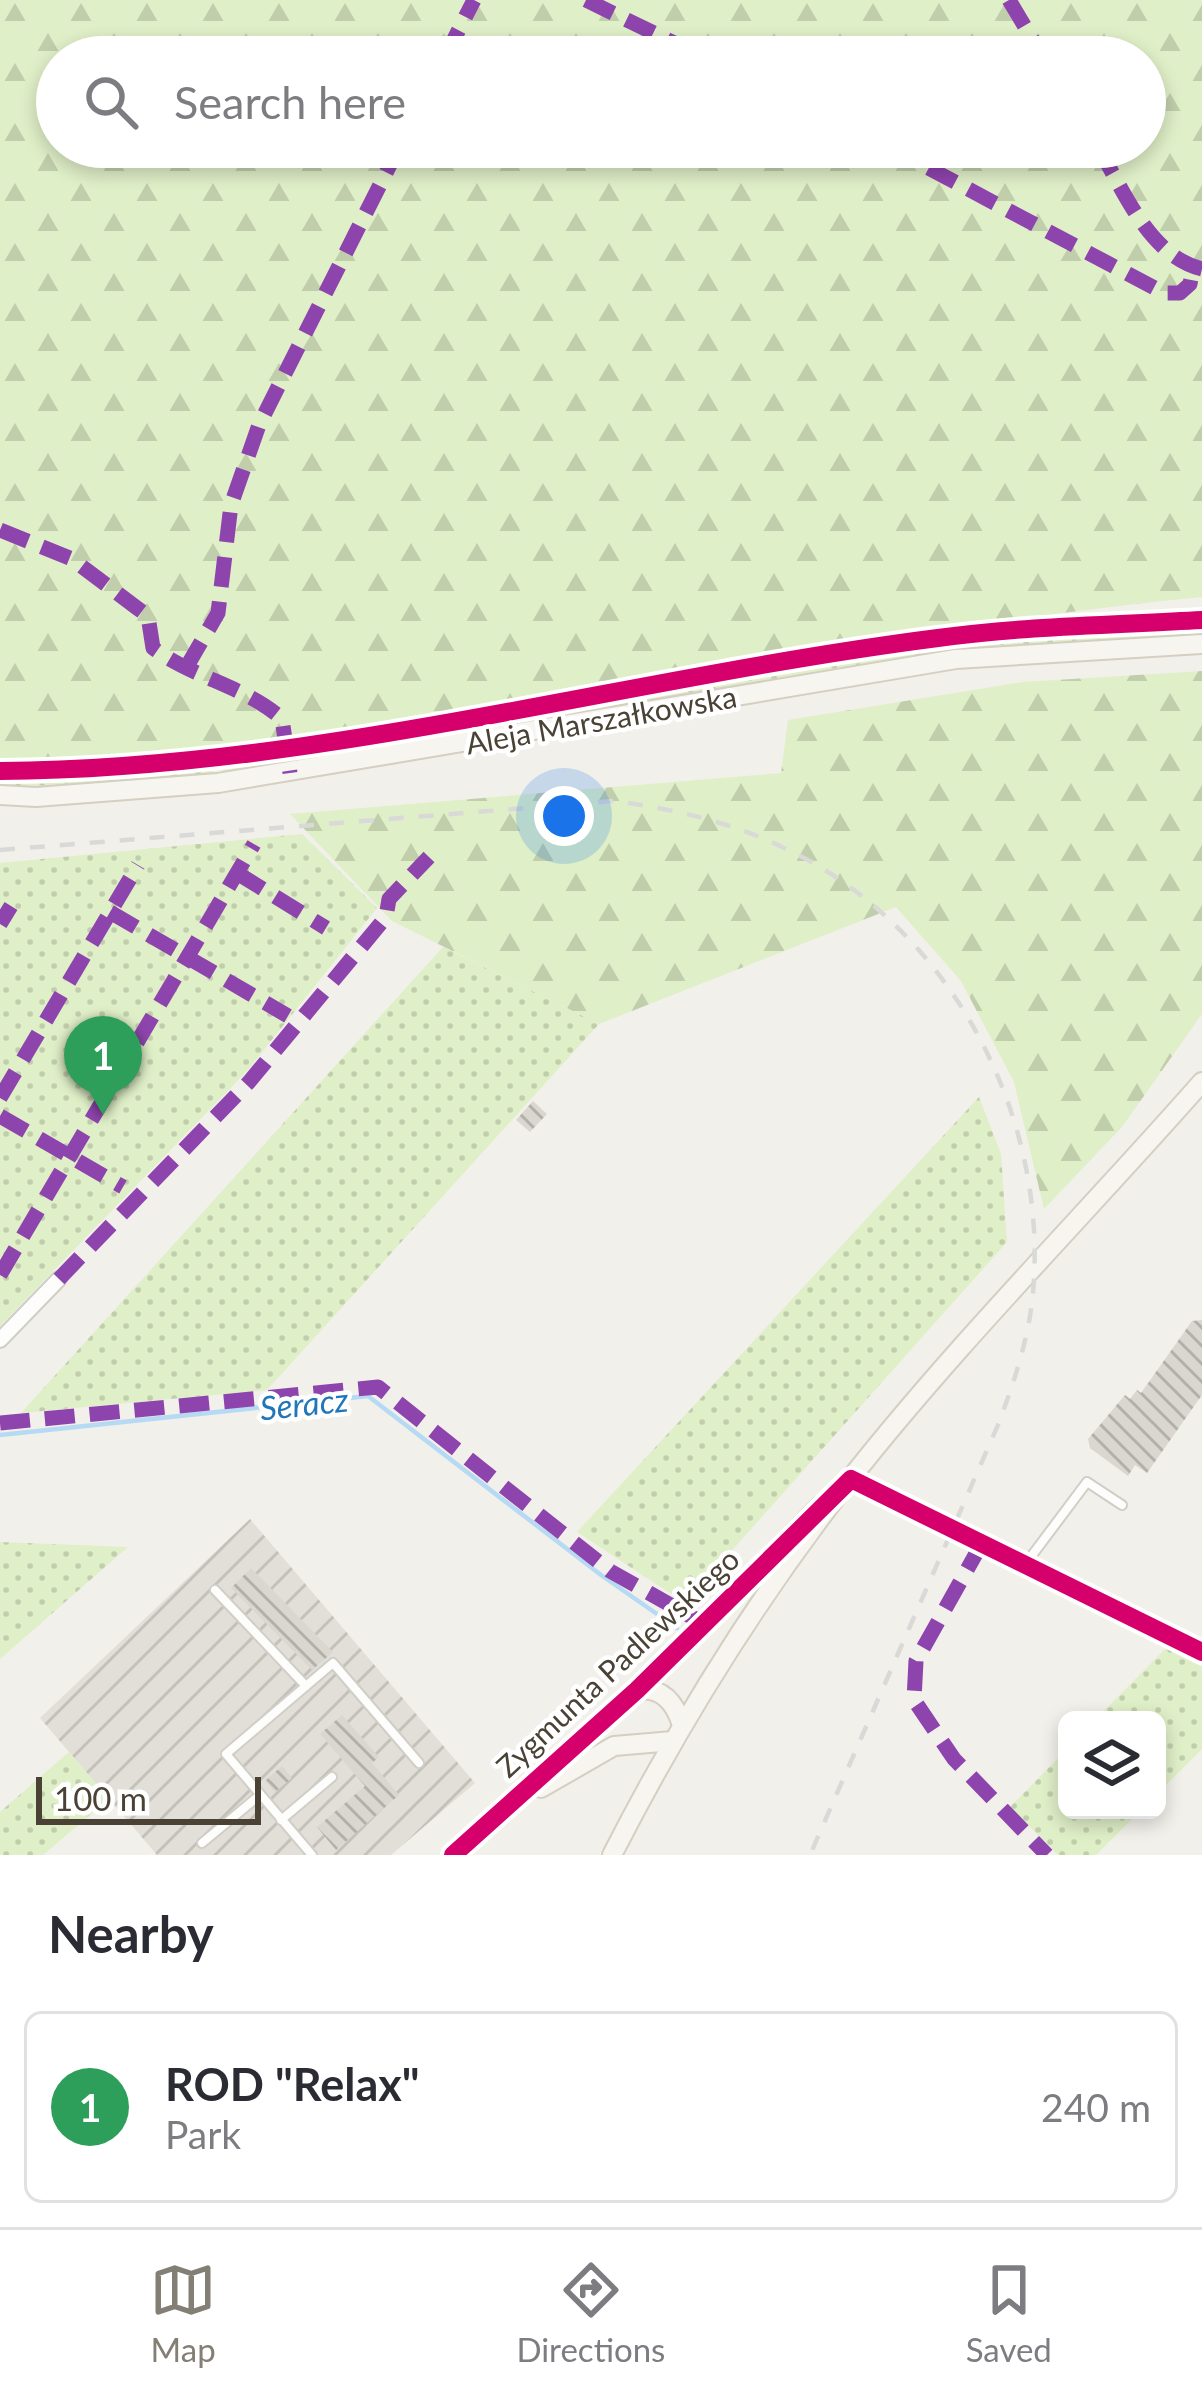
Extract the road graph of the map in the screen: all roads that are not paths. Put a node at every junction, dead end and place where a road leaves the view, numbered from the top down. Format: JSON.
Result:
{"nodes":[{"id":1,"x":1202,"y":644,"type":"edge"},
{"id":2,"x":0,"y":795,"type":"edge"},
{"id":3,"x":1202,"y":1082,"type":"edge"},
{"id":4,"x":59,"y":1279,"type":"dead end"},
{"id":5,"x":0,"y":1340,"type":"edge"},
{"id":6,"x":851,"y":1479,"type":"junction"},
{"id":7,"x":1122,"y":1505,"type":"dead end"},
{"id":8,"x":1026,"y":1564,"type":"junction"},
{"id":9,"x":215,"y":1590,"type":"dead end"},
{"id":10,"x":1202,"y":1652,"type":"edge"},
{"id":11,"x":306,"y":1686,"type":"junction"},
{"id":12,"x":637,"y":1690,"type":"junction"},
{"id":13,"x":678,"y":1733,"type":"junction"},
{"id":14,"x":624,"y":1744,"type":"junction"},
{"id":15,"x":418,"y":1763,"type":"dead end"},
{"id":16,"x":332,"y":1777,"type":"dead end"},
{"id":17,"x":652,"y":1780,"type":"junction"},
{"id":18,"x":260,"y":1795,"type":"junction"},
{"id":19,"x":506,"y":1808,"type":"junction"},
{"id":20,"x":281,"y":1820,"type":"junction"},
{"id":21,"x":202,"y":1843,"type":"dead end"},
{"id":22,"x":311,"y":1855,"type":"edge"},
{"id":23,"x":453,"y":1855,"type":"edge"},
{"id":24,"x":612,"y":1855,"type":"edge"}],
"edges":[{"from":1,"to":2,"type":"main road","name":"Aleja Marszałkowska"},
{"from":3,"to":6,"type":"main road"},
{"from":4,"to":5,"type":"street"},
{"from":6,"to":8,"type":"main road"},
{"from":6,"to":12,"type":"main road","name":"Zygmunta Padlewskiego"},
{"from":6,"to":13,"type":"main road"},
{"from":7,"to":8,"type":"lane"},
{"from":8,"to":10,"type":"main road"},
{"from":9,"to":11,"type":"lane"},
{"from":11,"to":15,"type":"lane"},
{"from":11,"to":18,"type":"lane"},
{"from":12,"to":13,"type":"main road","name":"Zygmunta Padlewskiego"},
{"from":12,"to":19,"type":"main road","name":"Zygmunta Padlewskiego"},
{"from":13,"to":14,"type":"main road","name":"Zygmunta Padlewskiego"},
{"from":13,"to":17,"type":"main road"},
{"from":14,"to":17,"type":"main road"},
{"from":14,"to":19,"type":"main road","name":"Zygmunta Padlewskiego"},
{"from":16,"to":20,"type":"lane"},
{"from":17,"to":24,"type":"main road"},
{"from":18,"to":20,"type":"lane"},
{"from":18,"to":21,"type":"lane"},
{"from":19,"to":23,"type":"main road","name":"Zygmunta Padlewskiego"},
{"from":20,"to":22,"type":"lane"}]}
